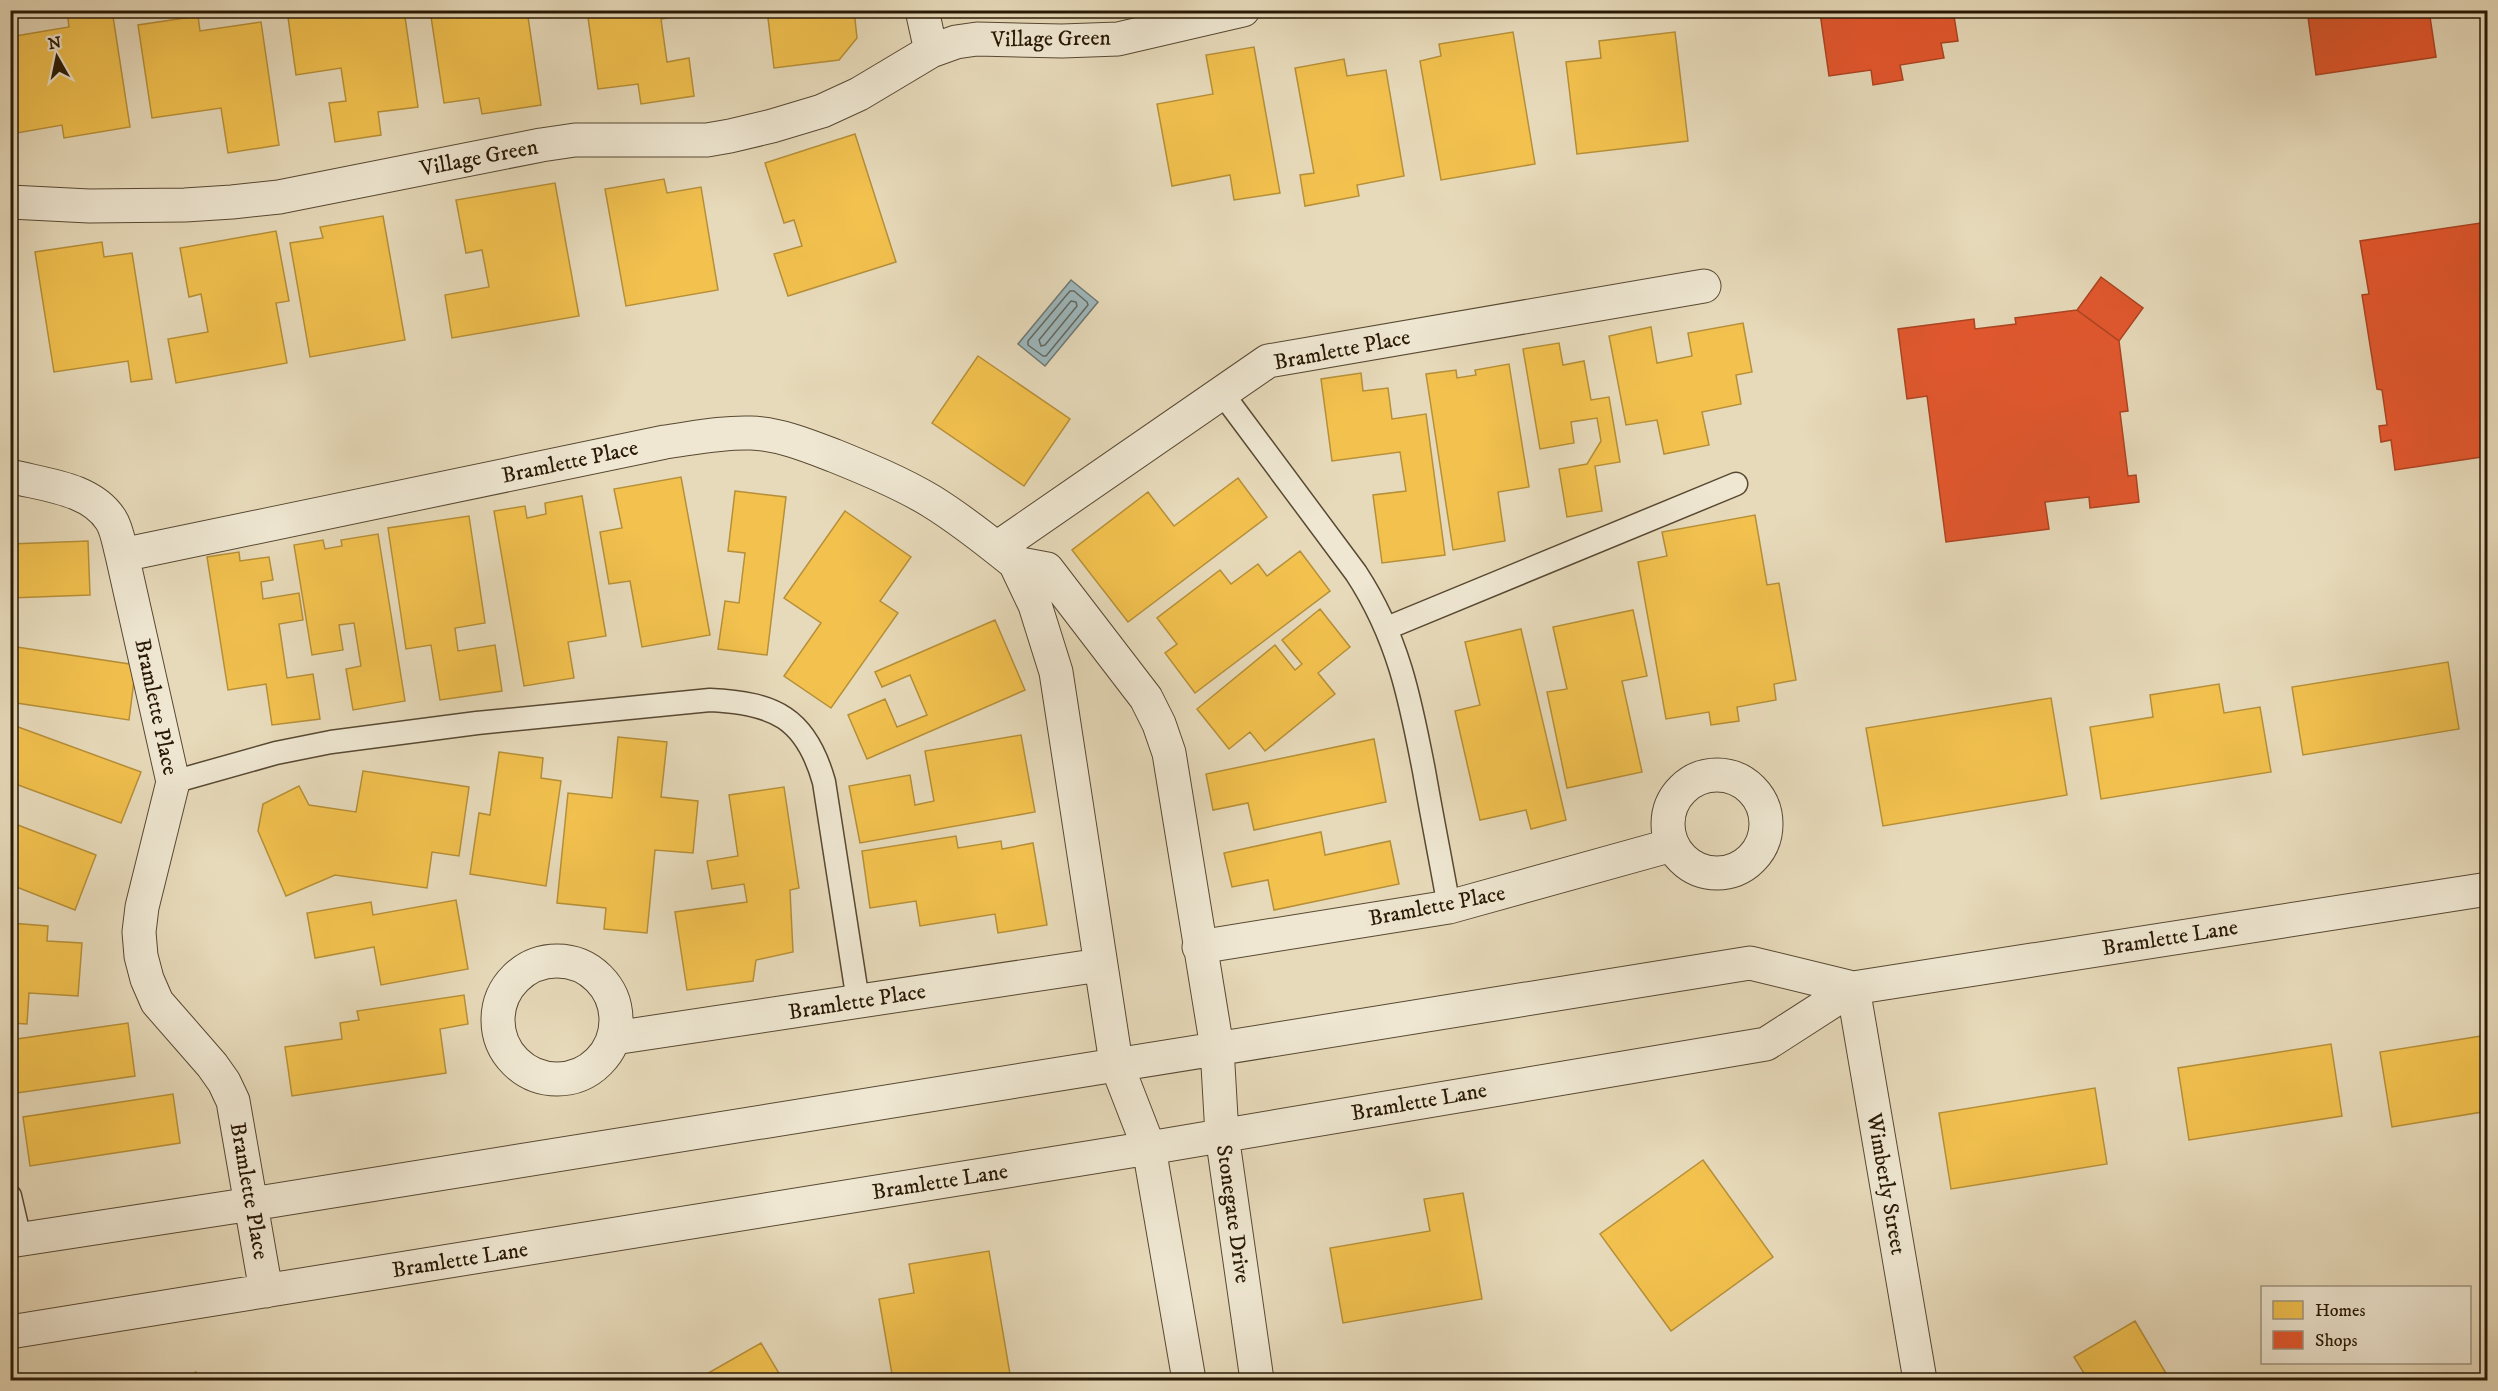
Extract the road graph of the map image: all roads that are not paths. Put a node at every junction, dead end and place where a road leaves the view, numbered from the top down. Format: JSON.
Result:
{"nodes":[{"id":1,"x":922,"y":10,"type":"edge"},
{"id":2,"x":1243,"y":10,"type":"edge"},
{"id":3,"x":931,"y":51,"type":"junction"},
{"id":4,"x":10,"y":201,"type":"edge"},
{"id":5,"x":1704,"y":286,"type":"dead end"},
{"id":6,"x":1222,"y":393,"type":"junction"},
{"id":7,"x":10,"y":476,"type":"edge"},
{"id":8,"x":1736,"y":484,"type":"dead end"},
{"id":9,"x":122,"y":555,"type":"junction"},
{"id":10,"x":1006,"y":556,"type":"junction"},
{"id":11,"x":1387,"y":628,"type":"junction"},
{"id":12,"x":174,"y":782,"type":"junction"},
{"id":13,"x":1672,"y":845,"type":"dead end"},
{"id":14,"x":2487,"y":889,"type":"edge"},
{"id":15,"x":1449,"y":907,"type":"junction"},
{"id":16,"x":1199,"y":947,"type":"junction"},
{"id":17,"x":1100,"y":965,"type":"junction"},
{"id":18,"x":1853,"y":988,"type":"junction"},
{"id":19,"x":858,"y":1001,"type":"junction"},
{"id":20,"x":614,"y":1038,"type":"dead end"},
{"id":21,"x":1216,"y":1048,"type":"junction"},
{"id":22,"x":1116,"y":1064,"type":"junction"},
{"id":23,"x":1222,"y":1135,"type":"junction"},
{"id":24,"x":1149,"y":1148,"type":"junction"},
{"id":25,"x":10,"y":1196,"type":"edge"},
{"id":26,"x":252,"y":1204,"type":"junction"},
{"id":27,"x":15,"y":1240,"type":"edge"},
{"id":28,"x":266,"y":1291,"type":"junction"},
{"id":29,"x":10,"y":1332,"type":"edge"},
{"id":30,"x":1189,"y":1380,"type":"edge"},
{"id":31,"x":1257,"y":1380,"type":"edge"},
{"id":32,"x":1920,"y":1380,"type":"edge"}],
"edges":[{"from":1,"to":3,"type":"street"},
{"from":2,"to":3,"type":"street","name":"Village Green"},
{"from":3,"to":4,"type":"street","name":"Village Green"},
{"from":5,"to":6,"type":"street","name":"Bramlette Place"},
{"from":6,"to":10,"type":"street","name":"Bramlette Place"},
{"from":6,"to":11,"type":"lane"},
{"from":7,"to":9,"type":"street","name":"Bramlette Place"},
{"from":8,"to":11,"type":"lane"},
{"from":9,"to":10,"type":"street","name":"Bramlette Place"},
{"from":9,"to":12,"type":"street","name":"Bramlette Place"},
{"from":10,"to":16,"type":"street","name":"Bramlette Place"},
{"from":10,"to":17,"type":"street","name":"Bramlette Place"},
{"from":11,"to":15,"type":"lane"},
{"from":12,"to":19,"type":"lane"},
{"from":12,"to":26,"type":"street","name":"Bramlette Place"},
{"from":13,"to":15,"type":"street","name":"Bramlette Place"},
{"from":14,"to":18,"type":"street","name":"Bramlette Lane"},
{"from":15,"to":16,"type":"street","name":"Bramlette Place"},
{"from":16,"to":21,"type":"street","name":"Bramlette Place"},
{"from":17,"to":19,"type":"street","name":"Bramlette Place"},
{"from":17,"to":22,"type":"street","name":"Bramlette Place"},
{"from":18,"to":21,"type":"street","name":"Bramlette Lane"},
{"from":18,"to":23,"type":"street","name":"Bramlette Lane"},
{"from":18,"to":32,"type":"street","name":"Wimberly Street"},
{"from":19,"to":20,"type":"street","name":"Bramlette Place"},
{"from":21,"to":22,"type":"street","name":"Bramlette Lane"},
{"from":21,"to":23,"type":"street","name":"Stonegate Drive"},
{"from":22,"to":24,"type":"street"},
{"from":22,"to":26,"type":"street","name":"Bramlette Lane"},
{"from":23,"to":24,"type":"street","name":"Bramlette Lane"},
{"from":23,"to":31,"type":"street","name":"Stonegate Drive"},
{"from":24,"to":28,"type":"street","name":"Bramlette Lane"},
{"from":24,"to":30,"type":"street"},
{"from":25,"to":27,"type":"lane"},
{"from":26,"to":27,"type":"street","name":"Bramlette Lane"},
{"from":26,"to":28,"type":"street","name":"Bramlette Place"},
{"from":28,"to":29,"type":"street","name":"Bramlette Lane"}]}
